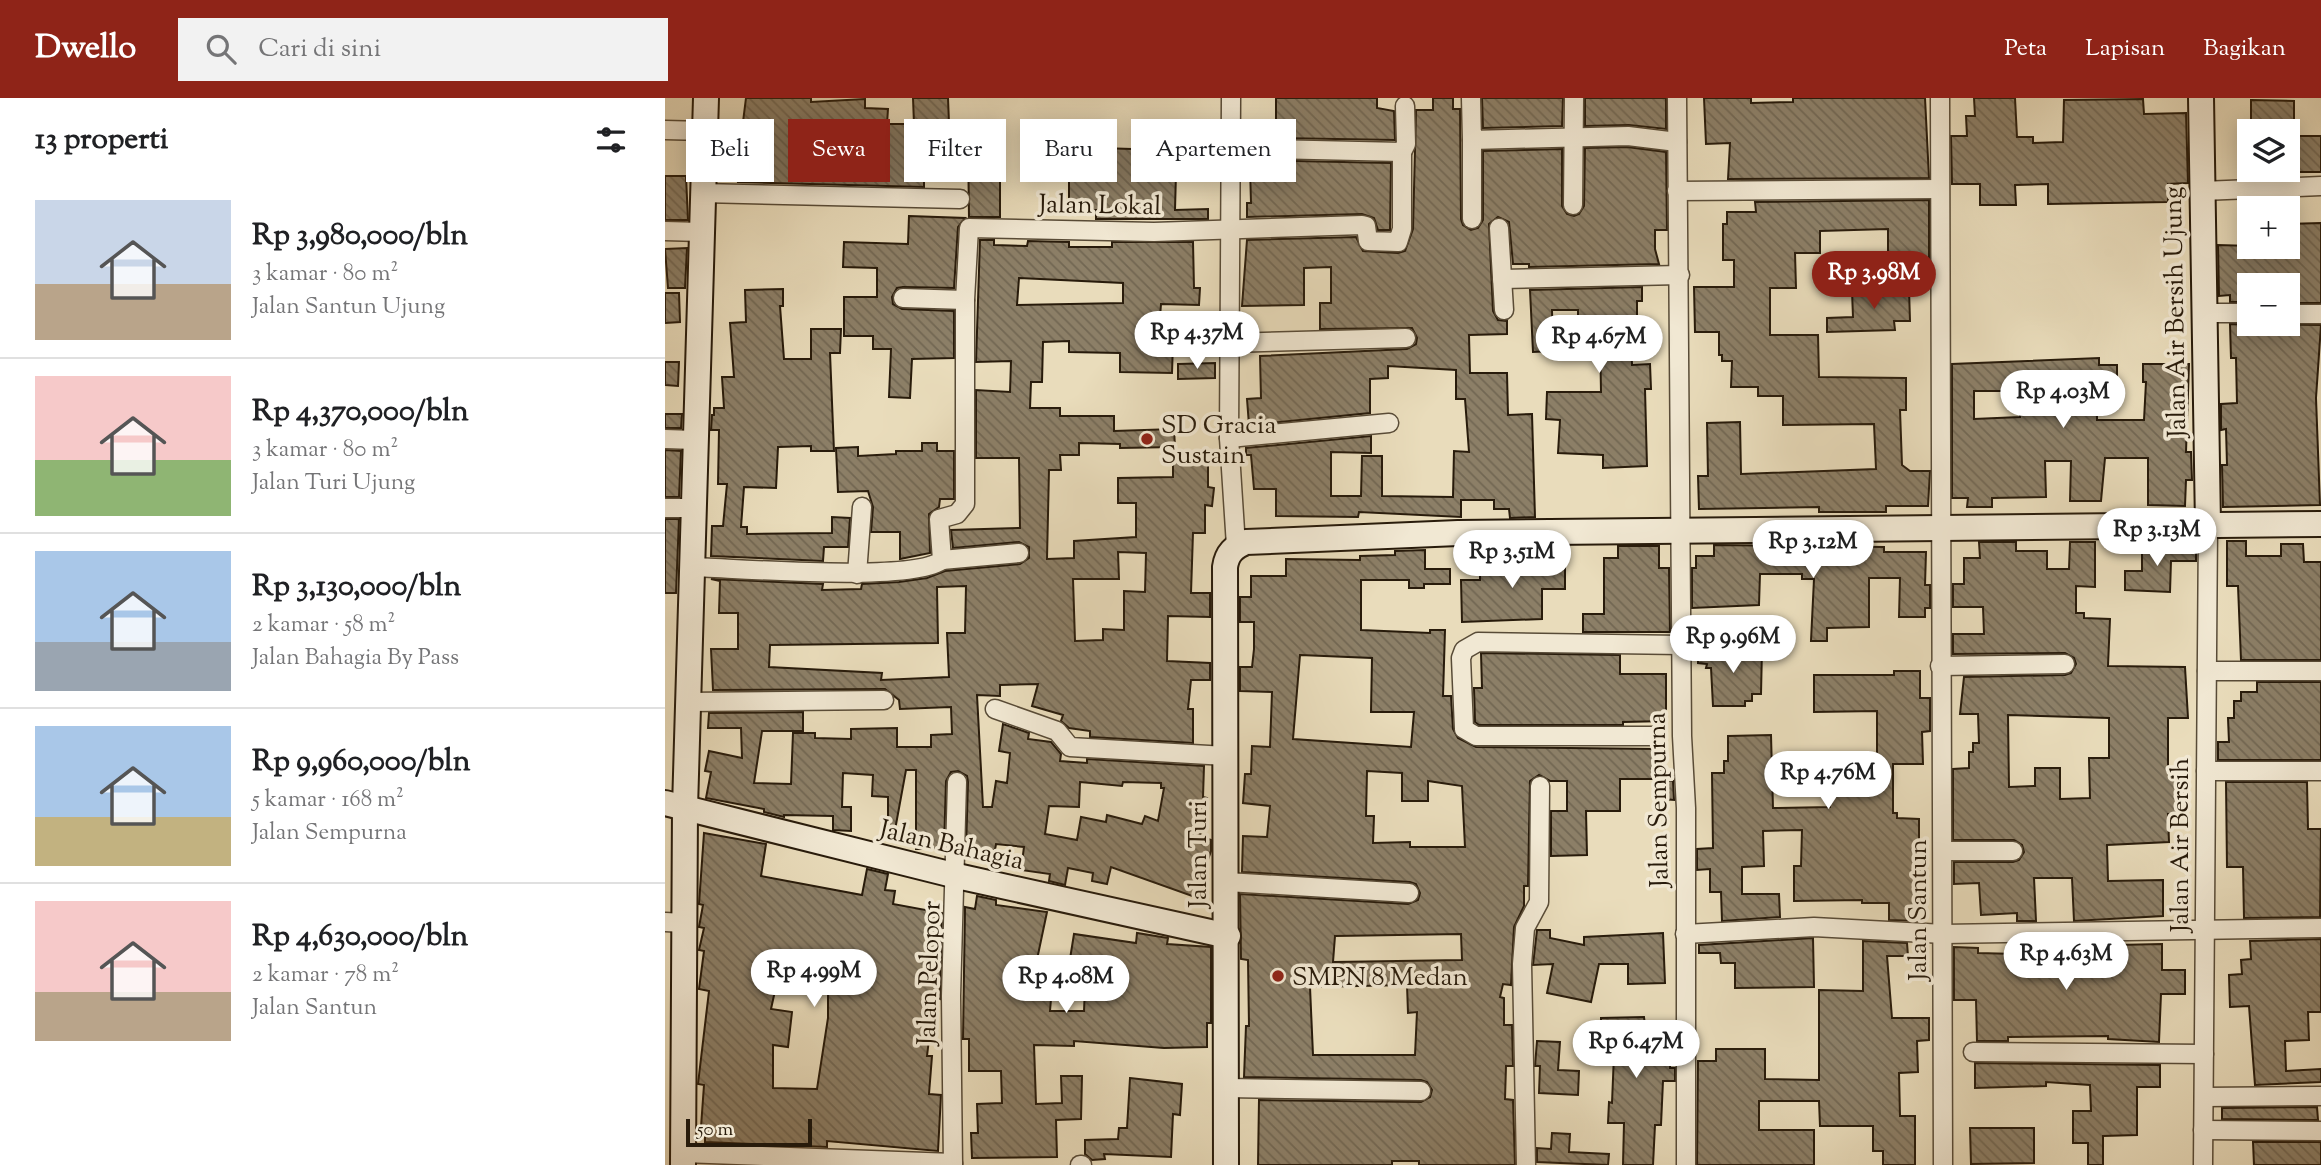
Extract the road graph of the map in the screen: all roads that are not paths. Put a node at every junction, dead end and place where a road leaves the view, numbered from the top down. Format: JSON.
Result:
{"nodes":[{"id":1,"x":706,"y":98,"type":"edge"},
{"id":2,"x":1231,"y":98,"type":"edge"},
{"id":3,"x":1471,"y":98,"type":"edge"},
{"id":4,"x":1574,"y":98,"type":"edge"},
{"id":5,"x":1677,"y":98,"type":"edge"},
{"id":6,"x":1940,"y":98,"type":"edge"},
{"id":7,"x":2200,"y":98,"type":"edge"},
{"id":8,"x":1405,"y":106,"type":"dead end"},
{"id":9,"x":705,"y":119,"type":"edge"},
{"id":10,"x":1231,"y":119,"type":"edge"},
{"id":11,"x":665,"y":130,"type":"edge"},
{"id":12,"x":686,"y":131,"type":"edge"},
{"id":13,"x":1575,"y":139,"type":"junction"},
{"id":14,"x":1472,"y":140,"type":"junction"},
{"id":15,"x":1677,"y":142,"type":"junction"},
{"id":16,"x":1296,"y":150,"type":"edge"},
{"id":17,"x":1402,"y":152,"type":"junction"},
{"id":18,"x":702,"y":182,"type":"edge"},
{"id":19,"x":1231,"y":182,"type":"edge"},
{"id":20,"x":2321,"y":186,"type":"edge"},
{"id":21,"x":1939,"y":189,"type":"junction"},
{"id":22,"x":1677,"y":191,"type":"junction"},
{"id":23,"x":2201,"y":191,"type":"junction"},
{"id":24,"x":702,"y":193,"type":"junction"},
{"id":25,"x":960,"y":199,"type":"dead end"},
{"id":26,"x":1573,"y":205,"type":"dead end"},
{"id":27,"x":1472,"y":219,"type":"dead end"},
{"id":28,"x":1499,"y":228,"type":"dead end"},
{"id":29,"x":1230,"y":230,"type":"junction"},
{"id":30,"x":665,"y":231,"type":"edge"},
{"id":31,"x":701,"y":232,"type":"junction"},
{"id":32,"x":1680,"y":275,"type":"junction"},
{"id":33,"x":1502,"y":279,"type":"junction"},
{"id":34,"x":903,"y":298,"type":"dead end"},
{"id":35,"x":965,"y":300,"type":"junction"},
{"id":36,"x":1504,"y":310,"type":"dead end"},
{"id":37,"x":2204,"y":313,"type":"junction"},
{"id":38,"x":2237,"y":313,"type":"edge"},
{"id":39,"x":2300,"y":314,"type":"edge"},
{"id":40,"x":2321,"y":314,"type":"edge"},
{"id":41,"x":1406,"y":338,"type":"dead end"},
{"id":42,"x":1230,"y":343,"type":"junction"},
{"id":43,"x":1389,"y":423,"type":"dead end"},
{"id":44,"x":1229,"y":438,"type":"junction"},
{"id":45,"x":665,"y":439,"type":"edge"},
{"id":46,"x":694,"y":440,"type":"junction"},
{"id":47,"x":862,"y":507,"type":"dead end"},
{"id":48,"x":665,"y":508,"type":"edge"},
{"id":49,"x":692,"y":508,"type":"junction"},
{"id":50,"x":2321,"y":524,"type":"edge"},
{"id":51,"x":2208,"y":525,"type":"junction"},
{"id":52,"x":1939,"y":528,"type":"junction"},
{"id":53,"x":1681,"y":531,"type":"junction"},
{"id":54,"x":1236,"y":546,"type":"junction"},
{"id":55,"x":1019,"y":553,"type":"dead end"},
{"id":56,"x":942,"y":560,"type":"junction"},
{"id":57,"x":691,"y":567,"type":"junction"},
{"id":58,"x":857,"y":574,"type":"junction"},
{"id":59,"x":1682,"y":645,"type":"junction"},
{"id":60,"x":2065,"y":664,"type":"dead end"},
{"id":61,"x":1940,"y":667,"type":"junction"},
{"id":62,"x":2207,"y":671,"type":"junction"},
{"id":63,"x":2321,"y":671,"type":"edge"},
{"id":64,"x":884,"y":700,"type":"dead end"},
{"id":65,"x":687,"y":702,"type":"junction"},
{"id":66,"x":995,"y":709,"type":"dead end"},
{"id":67,"x":1667,"y":736,"type":"junction"},
{"id":68,"x":1226,"y":755,"type":"junction"},
{"id":69,"x":2206,"y":771,"type":"junction"},
{"id":70,"x":2321,"y":771,"type":"edge"},
{"id":71,"x":957,"y":782,"type":"dead end"},
{"id":72,"x":1540,"y":786,"type":"dead end"},
{"id":73,"x":675,"y":806,"type":"edge"},
{"id":74,"x":1943,"y":851,"type":"junction"},
{"id":75,"x":2013,"y":851,"type":"dead end"},
{"id":76,"x":957,"y":876,"type":"junction"},
{"id":77,"x":1227,"y":882,"type":"junction"},
{"id":78,"x":1409,"y":893,"type":"dead end"},
{"id":79,"x":675,"y":923,"type":"edge"},
{"id":80,"x":2321,"y":928,"type":"edge"},
{"id":81,"x":2205,"y":929,"type":"junction"},
{"id":82,"x":1685,"y":934,"type":"junction"},
{"id":83,"x":1944,"y":934,"type":"junction"},
{"id":84,"x":1228,"y":936,"type":"junction"},
{"id":85,"x":1973,"y":1052,"type":"dead end"},
{"id":86,"x":2204,"y":1054,"type":"junction"},
{"id":87,"x":1227,"y":1088,"type":"junction"},
{"id":88,"x":1422,"y":1091,"type":"dead end"},
{"id":89,"x":2204,"y":1097,"type":"junction"},
{"id":90,"x":2321,"y":1097,"type":"edge"},
{"id":91,"x":2203,"y":1130,"type":"junction"},
{"id":92,"x":2321,"y":1131,"type":"edge"},
{"id":93,"x":683,"y":1159,"type":"edge"},
{"id":94,"x":953,"y":1164,"type":"edge"},
{"id":95,"x":1226,"y":1165,"type":"edge"},
{"id":96,"x":1526,"y":1165,"type":"edge"},
{"id":97,"x":1686,"y":1165,"type":"edge"},
{"id":98,"x":1943,"y":1165,"type":"edge"},
{"id":99,"x":2203,"y":1165,"type":"edge"}],
"edges":[{"from":1,"to":9,"type":"main road"},
{"from":2,"to":10,"type":"street"},
{"from":3,"to":14,"type":"street"},
{"from":4,"to":13,"type":"street"},
{"from":5,"to":15,"type":"street","name":"Jalan Sempurna"},
{"from":6,"to":21,"type":"street","name":"Jalan Santun"},
{"from":7,"to":23,"type":"main road","name":"Jalan Air Bersih Ujung"},
{"from":8,"to":17,"type":"street"},
{"from":11,"to":12,"type":"street"},
{"from":13,"to":14,"type":"street"},
{"from":13,"to":15,"type":"street"},
{"from":13,"to":26,"type":"street"},
{"from":14,"to":27,"type":"street"},
{"from":15,"to":22,"type":"street","name":"Jalan Sempurna"},
{"from":16,"to":17,"type":"street"},
{"from":17,"to":29,"type":"street","name":"Jalan Lokal"},
{"from":18,"to":24,"type":"main road"},
{"from":19,"to":29,"type":"street"},
{"from":20,"to":23,"type":"street"},
{"from":21,"to":22,"type":"street"},
{"from":21,"to":52,"type":"street","name":"Jalan Santun"},
{"from":22,"to":32,"type":"street","name":"Jalan Sempurna"},
{"from":23,"to":37,"type":"main road","name":"Jalan Air Bersih Ujung"},
{"from":24,"to":25,"type":"street"},
{"from":24,"to":31,"type":"main road"},
{"from":28,"to":33,"type":"street"},
{"from":29,"to":35,"type":"street","name":"Jalan Lokal"},
{"from":29,"to":42,"type":"street"},
{"from":30,"to":31,"type":"street"},
{"from":31,"to":46,"type":"main road"},
{"from":32,"to":33,"type":"street"},
{"from":32,"to":53,"type":"street","name":"Jalan Sempurna"},
{"from":33,"to":36,"type":"street"},
{"from":34,"to":35,"type":"street"},
{"from":35,"to":56,"type":"street"},
{"from":37,"to":38,"type":"street"},
{"from":37,"to":51,"type":"main road","name":"Jalan Air Bersih Ujung"},
{"from":39,"to":40,"type":"street"},
{"from":41,"to":42,"type":"street"},
{"from":42,"to":44,"type":"street"},
{"from":43,"to":44,"type":"street"},
{"from":44,"to":54,"type":"street"},
{"from":45,"to":46,"type":"street"},
{"from":46,"to":49,"type":"main road"},
{"from":47,"to":58,"type":"street"},
{"from":48,"to":49,"type":"street"},
{"from":49,"to":57,"type":"main road"},
{"from":50,"to":51,"type":"main road"},
{"from":51,"to":52,"type":"main road"},
{"from":51,"to":62,"type":"street","name":"Jalan Air Bersih"},
{"from":52,"to":53,"type":"main road"},
{"from":52,"to":61,"type":"street","name":"Jalan Santun"},
{"from":53,"to":54,"type":"main road"},
{"from":53,"to":59,"type":"street","name":"Jalan Sempurna"},
{"from":54,"to":68,"type":"main road","name":"Jalan Turi"},
{"from":55,"to":56,"type":"street"},
{"from":56,"to":58,"type":"street"},
{"from":57,"to":58,"type":"street"},
{"from":57,"to":65,"type":"main road"},
{"from":59,"to":67,"type":"street","name":"Jalan Sempurna"},
{"from":59,"to":67,"type":"street"},
{"from":60,"to":61,"type":"street"},
{"from":61,"to":74,"type":"street","name":"Jalan Santun"},
{"from":62,"to":63,"type":"street"},
{"from":62,"to":69,"type":"street","name":"Jalan Air Bersih"},
{"from":64,"to":65,"type":"street"},
{"from":65,"to":73,"type":"main road"},
{"from":66,"to":68,"type":"street"},
{"from":67,"to":82,"type":"street","name":"Jalan Sempurna"},
{"from":68,"to":77,"type":"main road","name":"Jalan Turi"},
{"from":69,"to":70,"type":"street"},
{"from":69,"to":81,"type":"street","name":"Jalan Air Bersih"},
{"from":71,"to":76,"type":"street","name":"Jalan Pelopor"},
{"from":72,"to":96,"type":"street"},
{"from":73,"to":76,"type":"main road","name":"Jalan Bahagia"},
{"from":73,"to":79,"type":"main road"},
{"from":74,"to":75,"type":"street"},
{"from":74,"to":83,"type":"street","name":"Jalan Santun"},
{"from":76,"to":84,"type":"main road","name":"Jalan Bahagia"},
{"from":76,"to":94,"type":"street","name":"Jalan Pelopor"},
{"from":77,"to":78,"type":"street"},
{"from":77,"to":84,"type":"main road","name":"Jalan Turi"},
{"from":79,"to":93,"type":"main road"},
{"from":80,"to":81,"type":"street"},
{"from":81,"to":83,"type":"street"},
{"from":81,"to":86,"type":"street","name":"Jalan Air Bersih"},
{"from":82,"to":83,"type":"street"},
{"from":82,"to":97,"type":"street","name":"Jalan Sempurna"},
{"from":83,"to":98,"type":"street","name":"Jalan Santun"},
{"from":84,"to":87,"type":"main road","name":"Jalan Turi"},
{"from":85,"to":86,"type":"street"},
{"from":86,"to":89,"type":"street","name":"Jalan Air Bersih"},
{"from":87,"to":88,"type":"street"},
{"from":87,"to":95,"type":"main road","name":"Jalan Turi"},
{"from":89,"to":90,"type":"street"},
{"from":89,"to":91,"type":"street","name":"Jalan Air Bersih"},
{"from":91,"to":92,"type":"street"},
{"from":91,"to":99,"type":"street","name":"Jalan Air Bersih"},
{"from":93,"to":94,"type":"street"}]}
